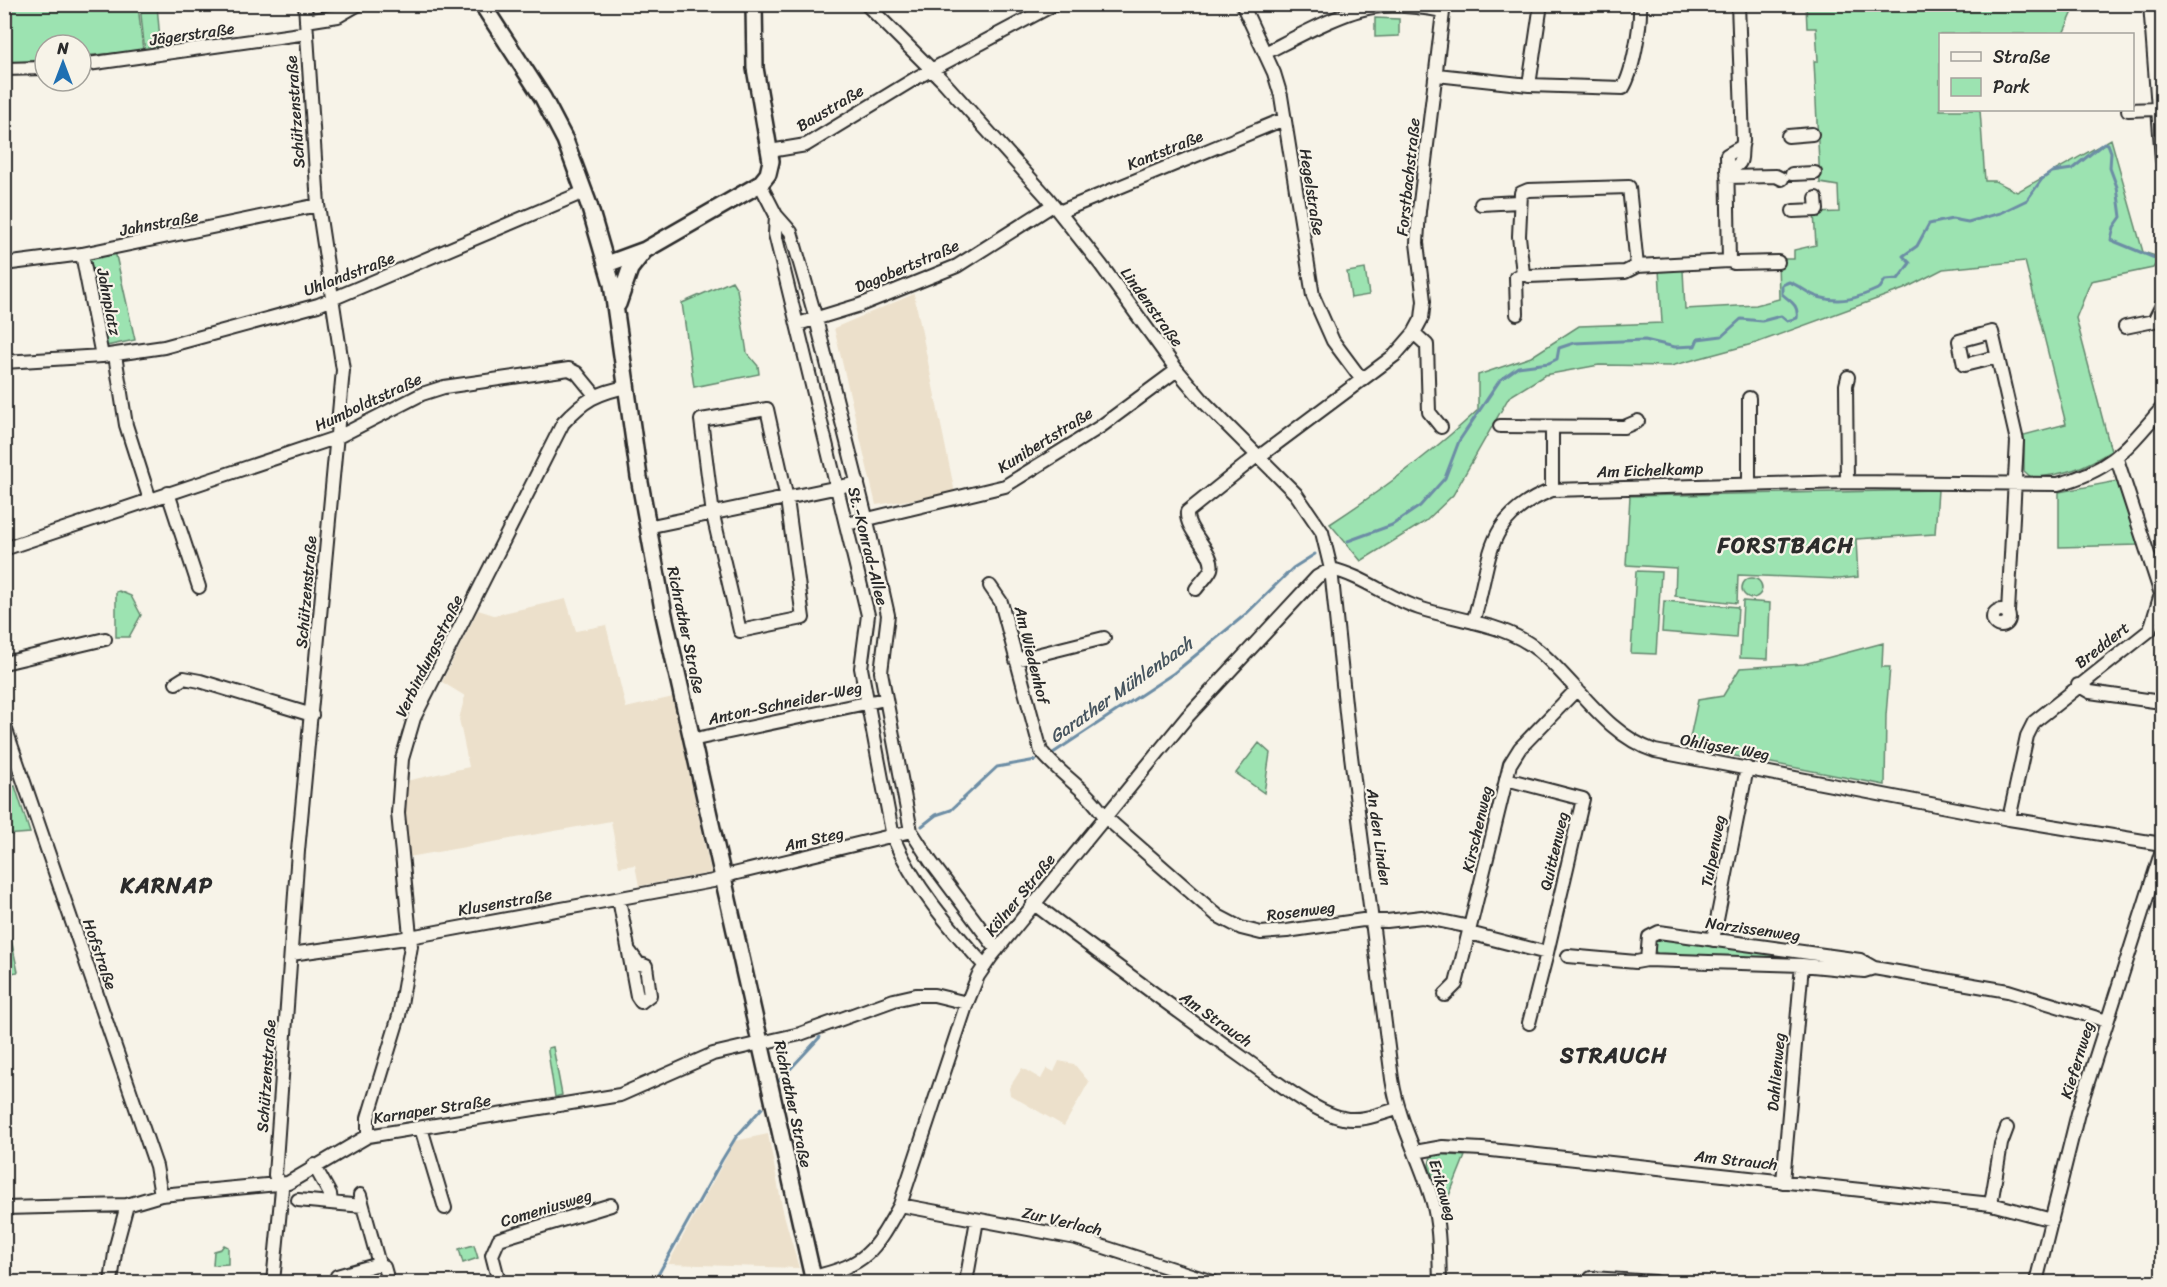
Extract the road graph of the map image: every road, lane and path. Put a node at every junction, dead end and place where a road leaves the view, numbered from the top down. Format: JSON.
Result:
{"nodes":[{"id":1,"x":305,"y":4,"type":"edge"},
{"id":2,"x":359,"y":4,"type":"edge"},
{"id":3,"x":482,"y":4,"type":"edge"},
{"id":4,"x":754,"y":4,"type":"edge"},
{"id":5,"x":866,"y":4,"type":"edge"},
{"id":6,"x":1055,"y":4,"type":"edge"},
{"id":7,"x":1242,"y":4,"type":"edge"},
{"id":8,"x":1541,"y":4,"type":"edge"},
{"id":9,"x":1738,"y":4,"type":"edge"},
{"id":10,"x":2150,"y":4,"type":"edge"},
{"id":11,"x":1640,"y":6,"type":"edge"},
{"id":12,"x":1444,"y":8,"type":"edge"},
{"id":13,"x":306,"y":27,"type":"junction"},
{"id":14,"x":1265,"y":53,"type":"junction"},
{"id":15,"x":93,"y":63,"type":"edge"},
{"id":16,"x":33,"y":68,"type":"edge"},
{"id":17,"x":4,"y":69,"type":"edge"},
{"id":18,"x":931,"y":70,"type":"junction"},
{"id":19,"x":1437,"y":75,"type":"junction"},
{"id":20,"x":1529,"y":85,"type":"junction"},
{"id":21,"x":2157,"y":109,"type":"junction"},
{"id":22,"x":2134,"y":110,"type":"edge"},
{"id":23,"x":1284,"y":119,"type":"junction"},
{"id":24,"x":1812,"y":134,"type":"dead end"},
{"id":25,"x":1788,"y":136,"type":"dead end"},
{"id":26,"x":770,"y":151,"type":"junction"},
{"id":27,"x":2163,"y":160,"type":"edge"},
{"id":28,"x":1815,"y":173,"type":"dead end"},
{"id":29,"x":1727,"y":174,"type":"junction"},
{"id":30,"x":760,"y":184,"type":"junction"},
{"id":31,"x":584,"y":192,"type":"junction"},
{"id":32,"x":1816,"y":198,"type":"dead end"},
{"id":33,"x":1518,"y":202,"type":"junction"},
{"id":34,"x":1481,"y":204,"type":"dead end"},
{"id":35,"x":318,"y":205,"type":"junction"},
{"id":36,"x":1056,"y":209,"type":"junction"},
{"id":37,"x":1793,"y":211,"type":"dead end"},
{"id":38,"x":776,"y":215,"type":"junction"},
{"id":39,"x":645,"y":250,"type":"junction"},
{"id":40,"x":82,"y":254,"type":"junction"},
{"id":41,"x":1730,"y":261,"type":"junction"},
{"id":42,"x":1778,"y":262,"type":"dead end"},
{"id":43,"x":4,"y":264,"type":"edge"},
{"id":44,"x":607,"y":264,"type":"junction"},
{"id":45,"x":1637,"y":266,"type":"junction"},
{"id":46,"x":630,"y":269,"type":"junction"},
{"id":47,"x":1523,"y":274,"type":"junction"},
{"id":48,"x":333,"y":301,"type":"junction"},
{"id":49,"x":2163,"y":305,"type":"edge"},
{"id":50,"x":616,"y":310,"type":"junction"},
{"id":51,"x":1517,"y":314,"type":"dead end"},
{"id":52,"x":816,"y":319,"type":"junction"},
{"id":53,"x":798,"y":324,"type":"junction"},
{"id":54,"x":2126,"y":327,"type":"dead end"},
{"id":55,"x":1414,"y":333,"type":"junction"},
{"id":56,"x":109,"y":356,"type":"junction"},
{"id":57,"x":1997,"y":357,"type":"dead end"},
{"id":58,"x":4,"y":362,"type":"edge"},
{"id":59,"x":1177,"y":370,"type":"junction"},
{"id":60,"x":1848,"y":376,"type":"dead end"},
{"id":61,"x":1362,"y":380,"type":"junction"},
{"id":62,"x":627,"y":387,"type":"junction"},
{"id":63,"x":595,"y":395,"type":"junction"},
{"id":64,"x":1749,"y":398,"type":"dead end"},
{"id":65,"x":2163,"y":408,"type":"edge"},
{"id":66,"x":1638,"y":421,"type":"dead end"},
{"id":67,"x":1500,"y":426,"type":"dead end"},
{"id":68,"x":1441,"y":427,"type":"dead end"},
{"id":69,"x":1552,"y":427,"type":"junction"},
{"id":70,"x":338,"y":437,"type":"junction"},
{"id":71,"x":1259,"y":455,"type":"junction"},
{"id":72,"x":2117,"y":459,"type":"junction"},
{"id":73,"x":1847,"y":482,"type":"junction"},
{"id":74,"x":858,"y":483,"type":"junction"},
{"id":75,"x":1749,"y":484,"type":"junction"},
{"id":76,"x":2016,"y":484,"type":"junction"},
{"id":77,"x":837,"y":488,"type":"junction"},
{"id":78,"x":1552,"y":490,"type":"junction"},
{"id":79,"x":168,"y":493,"type":"junction"},
{"id":80,"x":787,"y":499,"type":"junction"},
{"id":81,"x":150,"y":500,"type":"junction"},
{"id":82,"x":713,"y":515,"type":"junction"},
{"id":83,"x":867,"y":521,"type":"junction"},
{"id":84,"x":847,"y":524,"type":"junction"},
{"id":85,"x":647,"y":528,"type":"junction"},
{"id":86,"x":4,"y":549,"type":"edge"},
{"id":87,"x":1331,"y":569,"type":"junction"},
{"id":88,"x":990,"y":586,"type":"dead end"},
{"id":89,"x":199,"y":587,"type":"dead end"},
{"id":90,"x":1196,"y":589,"type":"dead end"},
{"id":91,"x":2162,"y":595,"type":"edge"},
{"id":92,"x":2008,"y":612,"type":"dead end"},
{"id":93,"x":1473,"y":622,"type":"junction"},
{"id":94,"x":2156,"y":630,"type":"edge"},
{"id":95,"x":1104,"y":638,"type":"dead end"},
{"id":96,"x":105,"y":639,"type":"dead end"},
{"id":97,"x":1016,"y":660,"type":"junction"},
{"id":98,"x":4,"y":663,"type":"edge"},
{"id":99,"x":176,"y":683,"type":"dead end"},
{"id":100,"x":2078,"y":685,"type":"junction"},
{"id":101,"x":1577,"y":689,"type":"junction"},
{"id":102,"x":885,"y":699,"type":"junction"},
{"id":103,"x":2154,"y":701,"type":"dead end"},
{"id":104,"x":866,"y":702,"type":"junction"},
{"id":105,"x":312,"y":715,"type":"junction"},
{"id":106,"x":4,"y":724,"type":"edge"},
{"id":107,"x":691,"y":740,"type":"junction"},
{"id":108,"x":1747,"y":768,"type":"junction"},
{"id":109,"x":1506,"y":780,"type":"junction"},
{"id":110,"x":1104,"y":816,"type":"junction"},
{"id":111,"x":2009,"y":819,"type":"junction"},
{"id":112,"x":911,"y":831,"type":"junction"},
{"id":113,"x":893,"y":837,"type":"junction"},
{"id":114,"x":2163,"y":844,"type":"edge"},
{"id":115,"x":2163,"y":850,"type":"edge"},
{"id":116,"x":723,"y":878,"type":"junction"},
{"id":117,"x":619,"y":899,"type":"junction"},
{"id":118,"x":1033,"y":903,"type":"junction"},
{"id":119,"x":1373,"y":921,"type":"junction"},
{"id":120,"x":1470,"y":930,"type":"junction"},
{"id":121,"x":411,"y":937,"type":"junction"},
{"id":122,"x":1713,"y":940,"type":"junction"},
{"id":123,"x":997,"y":950,"type":"junction"},
{"id":124,"x":630,"y":952,"type":"dead end"},
{"id":125,"x":1547,"y":952,"type":"junction"},
{"id":126,"x":291,"y":954,"type":"junction"},
{"id":127,"x":1568,"y":956,"type":"dead end"},
{"id":128,"x":1647,"y":960,"type":"junction"},
{"id":129,"x":1802,"y":965,"type":"junction"},
{"id":130,"x":985,"y":966,"type":"junction"},
{"id":131,"x":1874,"y":968,"type":"junction"},
{"id":132,"x":1445,"y":995,"type":"dead end"},
{"id":133,"x":967,"y":1003,"type":"junction"},
{"id":134,"x":2107,"y":1021,"type":"junction"},
{"id":135,"x":1529,"y":1023,"type":"dead end"},
{"id":136,"x":761,"y":1042,"type":"junction"},
{"id":137,"x":1397,"y":1109,"type":"junction"},
{"id":138,"x":421,"y":1128,"type":"junction"},
{"id":139,"x":2007,"y":1128,"type":"dead end"},
{"id":140,"x":368,"y":1136,"type":"junction"},
{"id":141,"x":1414,"y":1152,"type":"junction"},
{"id":142,"x":314,"y":1165,"type":"junction"},
{"id":143,"x":1783,"y":1182,"type":"junction"},
{"id":144,"x":279,"y":1183,"type":"junction"},
{"id":145,"x":161,"y":1195,"type":"junction"},
{"id":146,"x":298,"y":1200,"type":"dead end"},
{"id":147,"x":331,"y":1203,"type":"junction"},
{"id":148,"x":1991,"y":1204,"type":"junction"},
{"id":149,"x":127,"y":1205,"type":"junction"},
{"id":150,"x":611,"y":1205,"type":"dead end"},
{"id":151,"x":900,"y":1205,"type":"junction"},
{"id":152,"x":4,"y":1208,"type":"edge"},
{"id":153,"x":445,"y":1208,"type":"dead end"},
{"id":154,"x":977,"y":1220,"type":"junction"},
{"id":155,"x":2052,"y":1220,"type":"junction"},
{"id":156,"x":337,"y":1276,"type":"dead end"},
{"id":157,"x":1591,"y":1278,"type":"dead end"},
{"id":158,"x":813,"y":1280,"type":"edge"},
{"id":159,"x":111,"y":1282,"type":"edge"},
{"id":160,"x":273,"y":1282,"type":"edge"},
{"id":161,"x":499,"y":1282,"type":"edge"},
{"id":162,"x":966,"y":1282,"type":"edge"},
{"id":163,"x":1213,"y":1282,"type":"edge"},
{"id":164,"x":1440,"y":1282,"type":"edge"},
{"id":165,"x":1655,"y":1282,"type":"edge"},
{"id":166,"x":2036,"y":1282,"type":"edge"}],
"edges":[{"from":1,"to":13,"type":"street","name":"Schützenstraße"},
{"from":2,"to":13,"type":"street","name":"Jägerstraße"},
{"from":3,"to":31,"type":"main road","name":"Richrather Straße"},
{"from":4,"to":26,"type":"main road"},
{"from":5,"to":18,"type":"street","name":"Lindenstraße"},
{"from":6,"to":18,"type":"street","name":"Baustraße"},
{"from":7,"to":14,"type":"street","name":"Hegelstraße"},
{"from":8,"to":20,"type":"street"},
{"from":9,"to":29,"type":"street"},
{"from":10,"to":21,"type":"street"},
{"from":11,"to":20,"type":"street"},
{"from":12,"to":14,"type":"street"},
{"from":12,"to":19,"type":"street","name":"Forstbachstraße"},
{"from":13,"to":15,"type":"street","name":"Jägerstraße"},
{"from":13,"to":35,"type":"street","name":"Schützenstraße"},
{"from":14,"to":23,"type":"street","name":"Hegelstraße"},
{"from":16,"to":17,"type":"street"},
{"from":18,"to":26,"type":"street","name":"Baustraße"},
{"from":18,"to":36,"type":"street","name":"Lindenstraße"},
{"from":19,"to":20,"type":"street"},
{"from":19,"to":55,"type":"street","name":"Forstbachstraße"},
{"from":21,"to":22,"type":"street"},
{"from":21,"to":27,"type":"street"},
{"from":23,"to":36,"type":"street","name":"Kantstraße"},
{"from":23,"to":61,"type":"street","name":"Hegelstraße"},
{"from":24,"to":25,"type":"street"},
{"from":26,"to":30,"type":"main road"},
{"from":28,"to":29,"type":"street"},
{"from":29,"to":41,"type":"street"},
{"from":30,"to":38,"type":"street","name":"St.-Konrad-Allee"},
{"from":30,"to":39,"type":"main road"},
{"from":31,"to":44,"type":"main road","name":"Richrather Straße"},
{"from":31,"to":48,"type":"street","name":"Uhlandstraße"},
{"from":32,"to":37,"type":"street"},
{"from":33,"to":34,"type":"street"},
{"from":33,"to":45,"type":"street"},
{"from":33,"to":47,"type":"street"},
{"from":35,"to":40,"type":"street","name":"Jahnstraße"},
{"from":35,"to":48,"type":"street","name":"Schützenstraße"},
{"from":36,"to":52,"type":"street","name":"Dagobertstraße"},
{"from":36,"to":59,"type":"street","name":"Lindenstraße"},
{"from":38,"to":52,"type":"street","name":"St.-Konrad-Allee"},
{"from":38,"to":53,"type":"street","name":"St.-Konrad-Allee"},
{"from":39,"to":44,"type":"main road"},
{"from":39,"to":46,"type":"main road"},
{"from":40,"to":43,"type":"street","name":"Jahnstraße"},
{"from":40,"to":56,"type":"street","name":"Jahnplatz"},
{"from":41,"to":42,"type":"street"},
{"from":41,"to":45,"type":"street"},
{"from":44,"to":46,"type":"main road"},
{"from":44,"to":50,"type":"main road","name":"Richrather Straße"},
{"from":45,"to":47,"type":"street"},
{"from":46,"to":50,"type":"main road"},
{"from":47,"to":51,"type":"street"},
{"from":48,"to":56,"type":"street","name":"Uhlandstraße"},
{"from":48,"to":70,"type":"street","name":"Schützenstraße"},
{"from":49,"to":54,"type":"street"},
{"from":50,"to":62,"type":"main road","name":"Richrather Straße"},
{"from":52,"to":53,"type":"street","name":"Dagobertstraße"},
{"from":52,"to":74,"type":"street","name":"St.-Konrad-Allee"},
{"from":53,"to":77,"type":"street","name":"St.-Konrad-Allee"},
{"from":55,"to":61,"type":"street","name":"Forstbachstraße"},
{"from":55,"to":68,"type":"street"},
{"from":56,"to":58,"type":"street","name":"Uhlandstraße"},
{"from":56,"to":81,"type":"street"},
{"from":57,"to":76,"type":"street"},
{"from":59,"to":71,"type":"street","name":"Lindenstraße"},
{"from":59,"to":83,"type":"street","name":"Kunibertstraße"},
{"from":60,"to":73,"type":"street"},
{"from":61,"to":71,"type":"street","name":"Forstbachstraße"},
{"from":62,"to":63,"type":"street","name":"Verbindungsstraße"},
{"from":62,"to":85,"type":"main road","name":"Richrather Straße"},
{"from":63,"to":70,"type":"street","name":"Humboldtstraße"},
{"from":63,"to":121,"type":"street","name":"Verbindungsstraße"},
{"from":64,"to":75,"type":"street"},
{"from":65,"to":72,"type":"street"},
{"from":66,"to":69,"type":"street"},
{"from":67,"to":69,"type":"street"},
{"from":69,"to":78,"type":"street"},
{"from":70,"to":79,"type":"street","name":"Humboldtstraße"},
{"from":70,"to":105,"type":"street","name":"Schützenstraße"},
{"from":71,"to":87,"type":"street","name":"Lindenstraße"},
{"from":71,"to":90,"type":"street","name":"Forstbachstraße"},
{"from":72,"to":76,"type":"street","name":"Am Eichelkamp"},
{"from":72,"to":91,"type":"street","name":"Breddert"},
{"from":73,"to":75,"type":"street","name":"Am Eichelkamp"},
{"from":73,"to":76,"type":"street","name":"Am Eichelkamp"},
{"from":74,"to":77,"type":"street"},
{"from":74,"to":83,"type":"street","name":"St.-Konrad-Allee"},
{"from":75,"to":78,"type":"street","name":"Am Eichelkamp"},
{"from":76,"to":92,"type":"street"},
{"from":77,"to":80,"type":"street"},
{"from":77,"to":84,"type":"street","name":"St.-Konrad-Allee"},
{"from":78,"to":93,"type":"street","name":"Am Eichelkamp"},
{"from":79,"to":81,"type":"street","name":"Humboldtstraße"},
{"from":79,"to":89,"type":"street"},
{"from":80,"to":82,"type":"street"},
{"from":80,"to":82,"type":"street"},
{"from":80,"to":82,"type":"street"},
{"from":81,"to":86,"type":"street","name":"Humboldtstraße"},
{"from":82,"to":85,"type":"street"},
{"from":83,"to":84,"type":"street","name":"Kunibertstraße"},
{"from":83,"to":102,"type":"street","name":"St.-Konrad-Allee"},
{"from":84,"to":104,"type":"street","name":"St.-Konrad-Allee"},
{"from":85,"to":107,"type":"main road","name":"Richrather Straße"},
{"from":87,"to":93,"type":"street","name":"Ohligser Weg"},
{"from":87,"to":110,"type":"street","name":"Kölner Straße"},
{"from":87,"to":119,"type":"street","name":"An den Linden"},
{"from":88,"to":97,"type":"street","name":"Am Wiedenhof"},
{"from":91,"to":94,"type":"street","name":"Breddert"},
{"from":93,"to":101,"type":"street","name":"Ohligser Weg"},
{"from":94,"to":100,"type":"street","name":"Breddert"},
{"from":95,"to":97,"type":"street"},
{"from":96,"to":98,"type":"street"},
{"from":97,"to":110,"type":"street","name":"Am Wiedenhof"},
{"from":99,"to":105,"type":"street"},
{"from":100,"to":103,"type":"street","name":"Breddert"},
{"from":100,"to":111,"type":"street","name":"Breddert"},
{"from":101,"to":108,"type":"street","name":"Ohligser Weg"},
{"from":101,"to":109,"type":"street","name":"Kirschenweg"},
{"from":102,"to":104,"type":"street","name":"Anton-Schneider-Weg"},
{"from":102,"to":112,"type":"street","name":"St.-Konrad-Allee"},
{"from":104,"to":107,"type":"street","name":"Anton-Schneider-Weg"},
{"from":104,"to":113,"type":"street","name":"St.-Konrad-Allee"},
{"from":105,"to":126,"type":"street","name":"Schützenstraße"},
{"from":106,"to":145,"type":"street","name":"Hofstraße"},
{"from":107,"to":116,"type":"main road","name":"Richrather Straße"},
{"from":108,"to":111,"type":"street","name":"Ohligser Weg"},
{"from":108,"to":122,"type":"street","name":"Tulpenweg"},
{"from":109,"to":120,"type":"street","name":"Kirschenweg"},
{"from":109,"to":125,"type":"street","name":"Quittenweg"},
{"from":110,"to":118,"type":"street","name":"Kölner Straße"},
{"from":110,"to":119,"type":"street","name":"Rosenweg"},
{"from":111,"to":114,"type":"street","name":"Ohligser Weg"},
{"from":112,"to":113,"type":"street","name":"Am Steg"},
{"from":112,"to":123,"type":"street","name":"St.-Konrad-Allee"},
{"from":113,"to":116,"type":"street","name":"Am Steg"},
{"from":113,"to":130,"type":"street","name":"St.-Konrad-Allee"},
{"from":115,"to":134,"type":"street","name":"Kiefernweg"},
{"from":116,"to":117,"type":"street","name":"Klusenstraße"},
{"from":116,"to":136,"type":"main road","name":"Richrather Straße"},
{"from":117,"to":121,"type":"street","name":"Klusenstraße"},
{"from":117,"to":124,"type":"street"},
{"from":118,"to":123,"type":"street","name":"Kölner Straße"},
{"from":118,"to":137,"type":"street","name":"Am Strauch"},
{"from":119,"to":120,"type":"street","name":"Rosenweg"},
{"from":119,"to":137,"type":"street","name":"An den Linden"},
{"from":120,"to":125,"type":"street"},
{"from":120,"to":132,"type":"street","name":"Kirschenweg"},
{"from":121,"to":126,"type":"street","name":"Klusenstraße"},
{"from":121,"to":140,"type":"street","name":"Verbindungsstraße"},
{"from":122,"to":128,"type":"street","name":"Narzissenweg"},
{"from":122,"to":131,"type":"street","name":"Narzissenweg"},
{"from":123,"to":130,"type":"street","name":"Kölner Straße"},
{"from":125,"to":135,"type":"street","name":"Quittenweg"},
{"from":126,"to":144,"type":"street","name":"Schützenstraße"},
{"from":127,"to":128,"type":"street","name":"Narzissenweg"},
{"from":128,"to":129,"type":"street","name":"Narzissenweg"},
{"from":129,"to":131,"type":"street","name":"Narzissenweg"},
{"from":129,"to":143,"type":"street","name":"Dahlienweg"},
{"from":130,"to":133,"type":"street","name":"Kölner Straße"},
{"from":131,"to":134,"type":"street","name":"Narzissenweg"},
{"from":133,"to":136,"type":"street","name":"Karnaper Straße"},
{"from":133,"to":151,"type":"street","name":"Kölner Straße"},
{"from":134,"to":155,"type":"street","name":"Kiefernweg"},
{"from":136,"to":138,"type":"street","name":"Karnaper Straße"},
{"from":136,"to":158,"type":"main road","name":"Richrather Straße"},
{"from":137,"to":141,"type":"street","name":"Erikaweg"},
{"from":138,"to":140,"type":"street","name":"Karnaper Straße"},
{"from":138,"to":153,"type":"street"},
{"from":139,"to":148,"type":"street"},
{"from":140,"to":142,"type":"street","name":"Karnaper Straße"},
{"from":141,"to":143,"type":"street","name":"Am Strauch"},
{"from":141,"to":164,"type":"street","name":"Erikaweg"},
{"from":142,"to":144,"type":"street","name":"Karnaper Straße"},
{"from":142,"to":147,"type":"street"},
{"from":143,"to":148,"type":"street","name":"Am Strauch"},
{"from":144,"to":145,"type":"street","name":"Karnaper Straße"},
{"from":144,"to":160,"type":"street","name":"Schützenstraße"},
{"from":145,"to":149,"type":"street","name":"Karnaper Straße"},
{"from":146,"to":147,"type":"street"},
{"from":147,"to":156,"type":"street"},
{"from":148,"to":155,"type":"street","name":"Am Strauch"},
{"from":149,"to":152,"type":"street","name":"Karnaper Straße"},
{"from":149,"to":159,"type":"street"},
{"from":150,"to":161,"type":"street","name":"Comeniusweg"},
{"from":151,"to":154,"type":"street","name":"Zur Verlach"},
{"from":151,"to":158,"type":"street","name":"Kölner Straße"},
{"from":154,"to":162,"type":"street"},
{"from":154,"to":163,"type":"street","name":"Zur Verlach"},
{"from":155,"to":166,"type":"street","name":"Kiefernweg"},
{"from":157,"to":165,"type":"street"}]}
